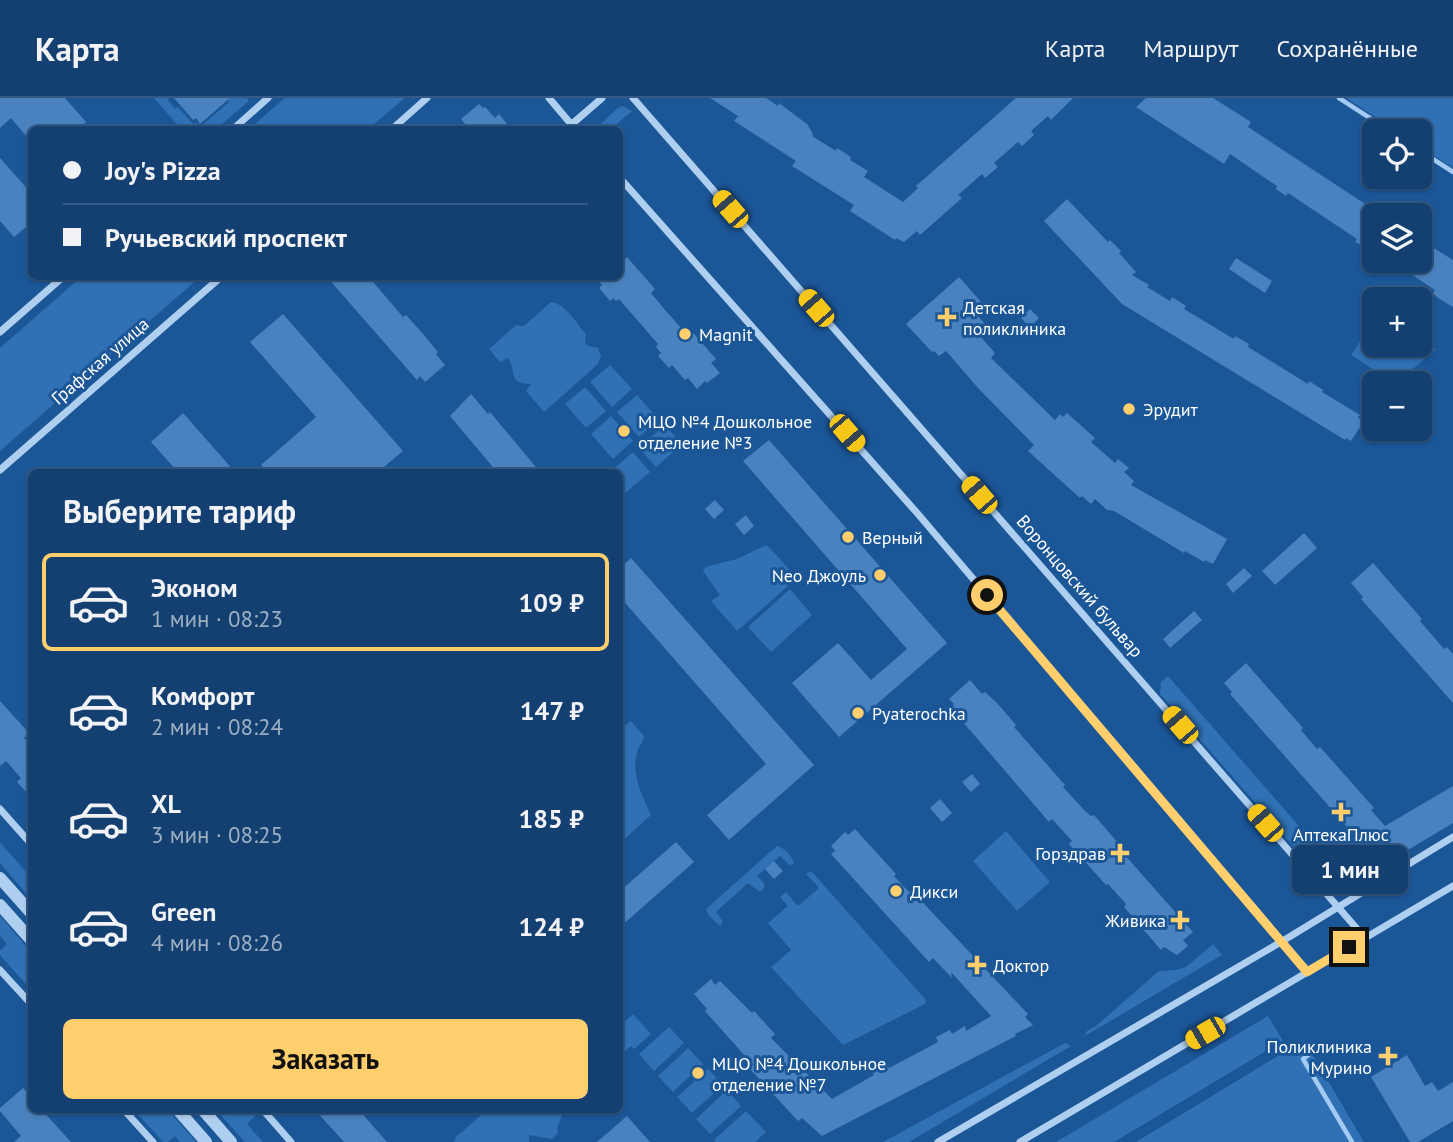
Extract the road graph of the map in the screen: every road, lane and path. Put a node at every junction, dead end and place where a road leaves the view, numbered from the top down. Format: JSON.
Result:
{"nodes":[{"id":1,"x":268,"y":98,"type":"edge"},
{"id":2,"x":427,"y":98,"type":"edge"},
{"id":3,"x":549,"y":98,"type":"edge"},
{"id":4,"x":602,"y":98,"type":"edge"},
{"id":5,"x":633,"y":98,"type":"edge"},
{"id":6,"x":236,"y":126,"type":"edge"},
{"id":7,"x":396,"y":126,"type":"edge"},
{"id":8,"x":573,"y":126,"type":"edge"},
{"id":9,"x":575,"y":126,"type":"edge"},
{"id":10,"x":623,"y":181,"type":"edge"},
{"id":11,"x":59,"y":280,"type":"edge"},
{"id":12,"x":217,"y":280,"type":"edge"},
{"id":13,"x":0,"y":332,"type":"edge"},
{"id":14,"x":0,"y":470,"type":"edge"},
{"id":15,"x":0,"y":810,"type":"edge"},
{"id":16,"x":1453,"y":837,"type":"edge"},
{"id":17,"x":28,"y":841,"type":"edge"},
{"id":18,"x":0,"y":878,"type":"edge"},
{"id":19,"x":1453,"y":886,"type":"edge"},
{"id":20,"x":0,"y":905,"type":"edge"},
{"id":21,"x":1338,"y":907,"type":"junction"},
{"id":22,"x":28,"y":910,"type":"edge"},
{"id":23,"x":28,"y":936,"type":"edge"},
{"id":24,"x":1365,"y":938,"type":"junction"},
{"id":25,"x":1282,"y":942,"type":"junction"},
{"id":26,"x":0,"y":970,"type":"edge"},
{"id":27,"x":1307,"y":972,"type":"junction"},
{"id":28,"x":28,"y":1001,"type":"edge"},
{"id":29,"x":127,"y":1113,"type":"edge"},
{"id":30,"x":181,"y":1113,"type":"edge"},
{"id":31,"x":205,"y":1113,"type":"edge"},
{"id":32,"x":266,"y":1113,"type":"edge"},
{"id":33,"x":153,"y":1142,"type":"edge"},
{"id":34,"x":206,"y":1142,"type":"edge"},
{"id":35,"x":231,"y":1142,"type":"edge"},
{"id":36,"x":291,"y":1142,"type":"edge"},
{"id":37,"x":938,"y":1142,"type":"edge"},
{"id":38,"x":1020,"y":1142,"type":"edge"}],
"edges":[{"from":1,"to":6,"type":"street"},
{"from":2,"to":7,"type":"street"},
{"from":3,"to":8,"type":"street"},
{"from":4,"to":9,"type":"street"},
{"from":5,"to":21,"type":"street","name":"Воронцовский бульвар"},
{"from":10,"to":25,"type":"street"},
{"from":11,"to":13,"type":"street"},
{"from":12,"to":14,"type":"street","name":"Графская улица"},
{"from":15,"to":17,"type":"street"},
{"from":16,"to":21,"type":"street"},
{"from":18,"to":22,"type":"street"},
{"from":19,"to":24,"type":"street"},
{"from":20,"to":23,"type":"street"},
{"from":21,"to":24,"type":"street","name":"Воронцовский бульвар"},
{"from":21,"to":25,"type":"street"},
{"from":24,"to":27,"type":"street"},
{"from":25,"to":27,"type":"street"},
{"from":25,"to":37,"type":"street"},
{"from":26,"to":28,"type":"street"},
{"from":27,"to":38,"type":"street"},
{"from":29,"to":33,"type":"street"},
{"from":30,"to":34,"type":"street"},
{"from":31,"to":35,"type":"street"},
{"from":32,"to":36,"type":"street"}]}
